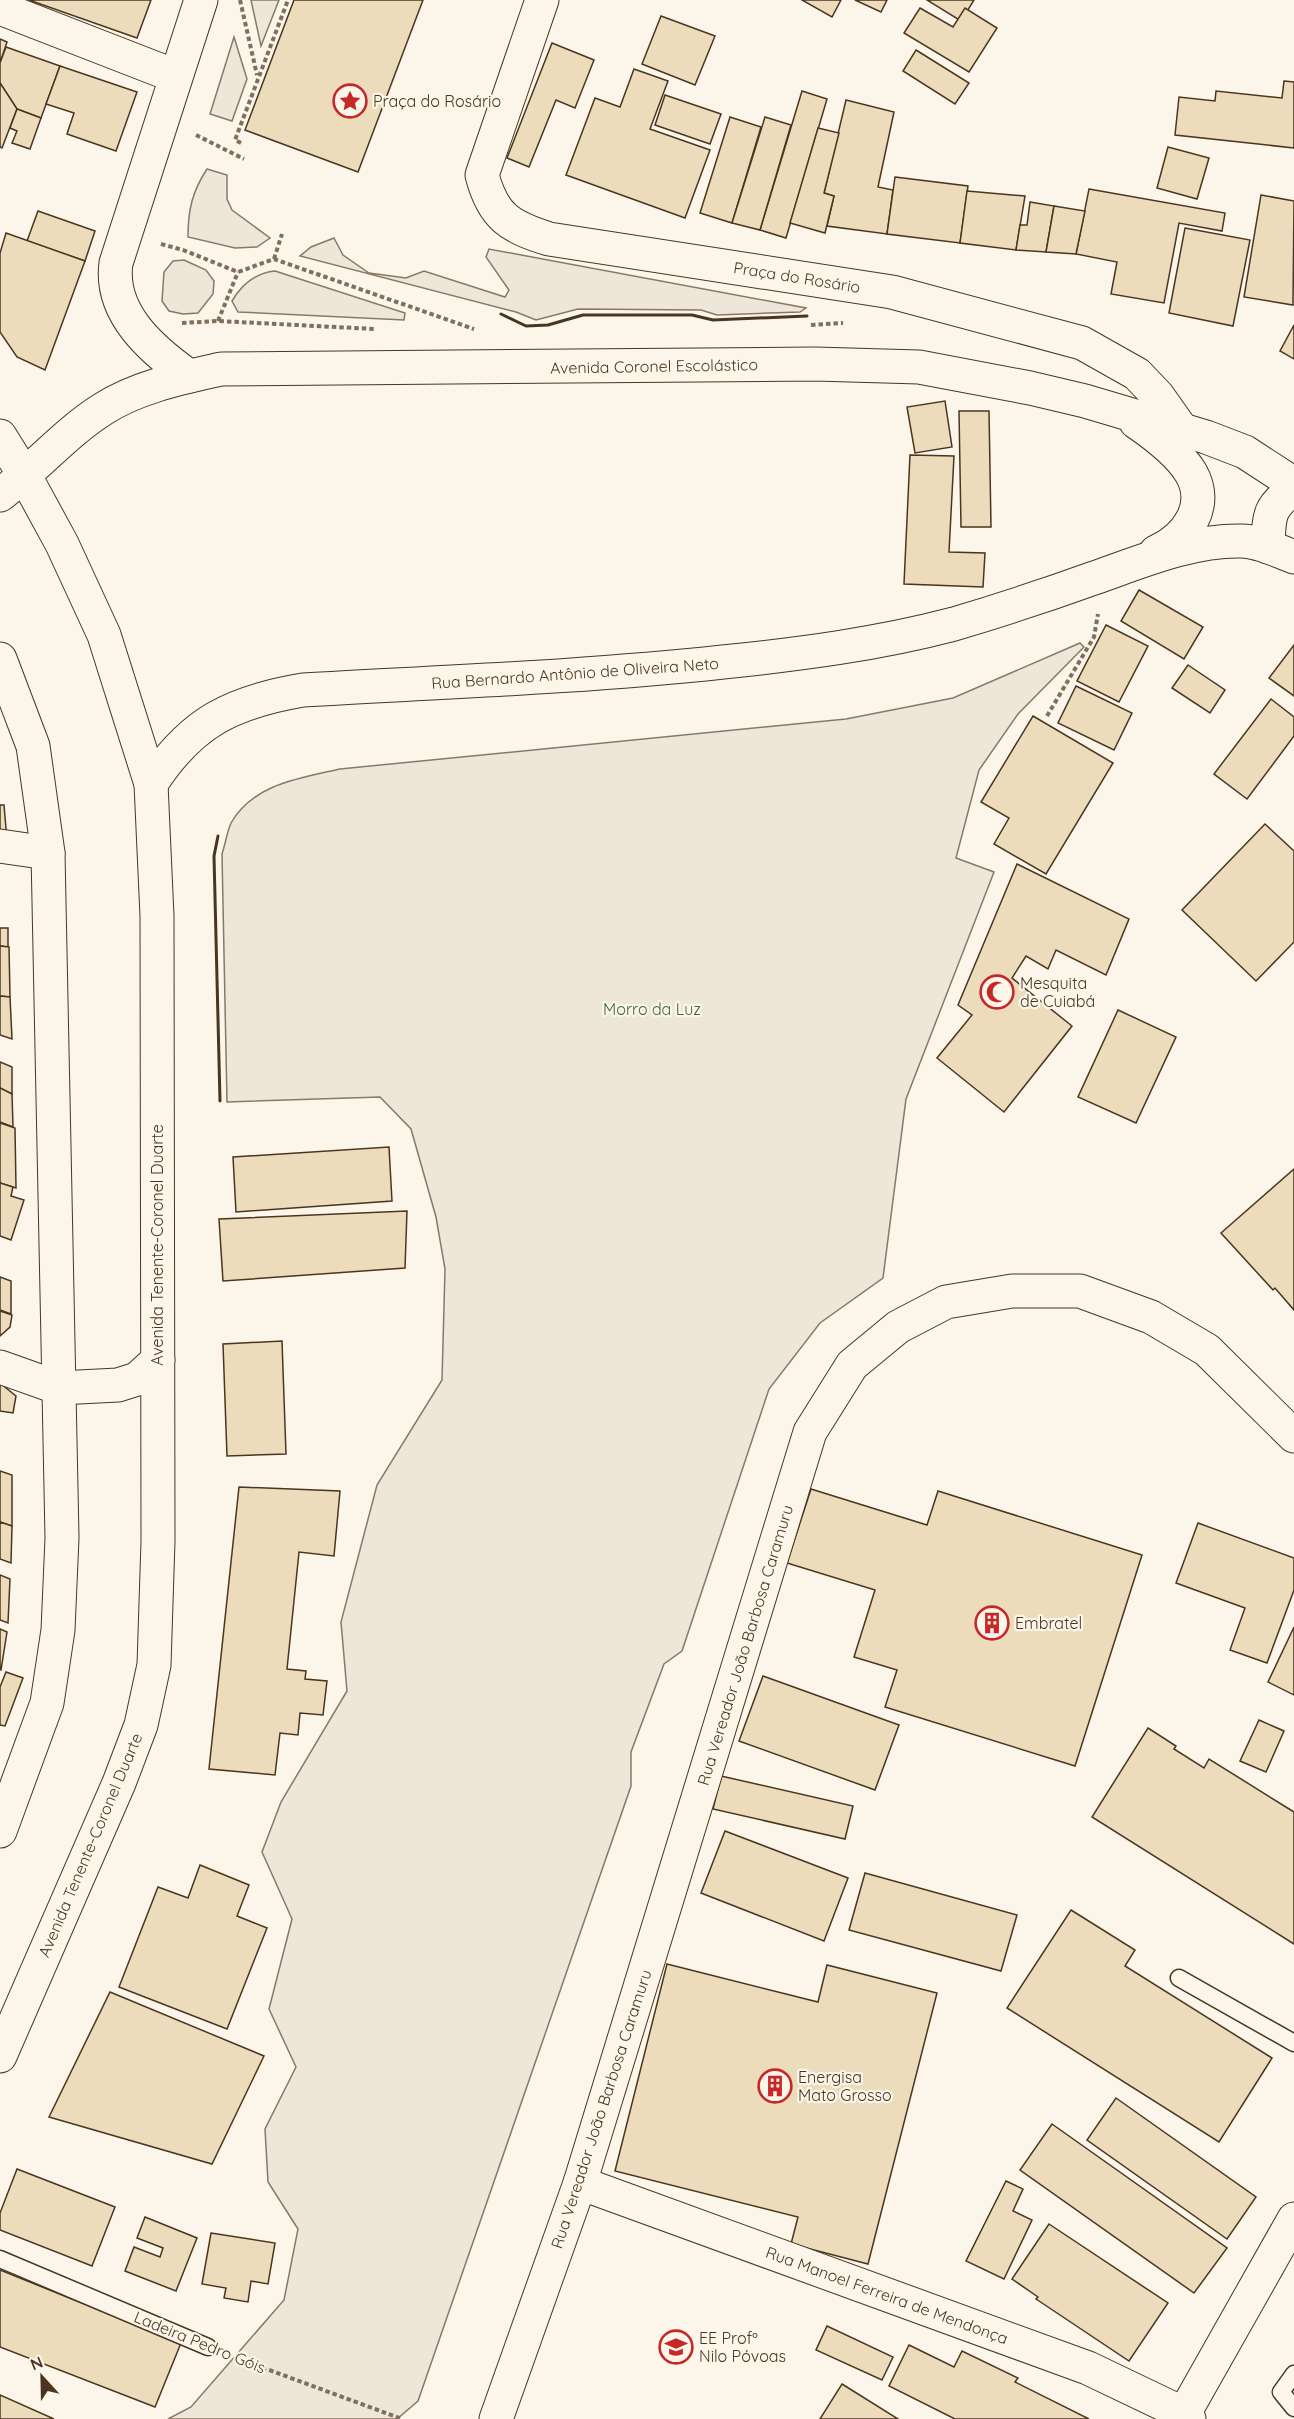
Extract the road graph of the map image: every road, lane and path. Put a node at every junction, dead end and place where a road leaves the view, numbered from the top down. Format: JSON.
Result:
{"nodes":[{"id":1,"x":201,"y":0,"type":"edge"},
{"id":2,"x":240,"y":0,"type":"edge"},
{"id":3,"x":288,"y":0,"type":"edge"},
{"id":4,"x":542,"y":0,"type":"edge"},
{"id":5,"x":0,"y":8,"type":"edge"},
{"id":6,"x":236,"y":11,"type":"dead end"},
{"id":7,"x":175,"y":76,"type":"junction"},
{"id":8,"x":257,"y":76,"type":"junction"},
{"id":9,"x":241,"y":143,"type":"dead end"},
{"id":10,"x":192,"y":146,"type":"dead end"},
{"id":11,"x":244,"y":159,"type":"dead end"},
{"id":12,"x":164,"y":233,"type":"dead end"},
{"id":13,"x":282,"y":234,"type":"dead end"},
{"id":14,"x":160,"y":244,"type":"junction"},
{"id":15,"x":158,"y":254,"type":"dead end"},
{"id":16,"x":274,"y":259,"type":"junction"},
{"id":17,"x":238,"y":272,"type":"junction"},
{"id":18,"x":218,"y":321,"type":"junction"},
{"id":19,"x":179,"y":322,"type":"dead end"},
{"id":20,"x":383,"y":329,"type":"dead end"},
{"id":21,"x":466,"y":333,"type":"dead end"},
{"id":22,"x":189,"y":376,"type":"junction"},
{"id":23,"x":1122,"y":411,"type":"junction"},
{"id":24,"x":1182,"y":430,"type":"junction"},
{"id":25,"x":0,"y":436,"type":"edge"},
{"id":26,"x":1294,"y":484,"type":"edge"},
{"id":27,"x":13,"y":485,"type":"edge"},
{"id":28,"x":1294,"y":489,"type":"edge"},
{"id":29,"x":1281,"y":552,"type":"edge"},
{"id":30,"x":1108,"y":573,"type":"junction"},
{"id":31,"x":0,"y":659,"type":"edge"},
{"id":32,"x":1047,"y":716,"type":"dead end"},
{"id":33,"x":151,"y":784,"type":"junction"},
{"id":34,"x":0,"y":846,"type":"edge"},
{"id":35,"x":48,"y":853,"type":"junction"},
{"id":36,"x":158,"y":1360,"type":"junction"},
{"id":37,"x":0,"y":1366,"type":"edge"},
{"id":38,"x":59,"y":1388,"type":"junction"},
{"id":39,"x":1294,"y":1436,"type":"edge"},
{"id":40,"x":0,"y":1831,"type":"edge"},
{"id":41,"x":1179,"y":1978,"type":"dead end"},
{"id":42,"x":1294,"y":2043,"type":"edge"},
{"id":43,"x":0,"y":2056,"type":"edge"},
{"id":44,"x":580,"y":2183,"type":"junction"},
{"id":45,"x":1294,"y":2219,"type":"edge"},
{"id":46,"x":0,"y":2259,"type":"edge"},
{"id":47,"x":208,"y":2347,"type":"joint"},
{"id":48,"x":1294,"y":2374,"type":"edge"},
{"id":49,"x":1294,"y":2408,"type":"edge"},
{"id":50,"x":1184,"y":2417,"type":"edge"},
{"id":51,"x":402,"y":2419,"type":"edge"},
{"id":52,"x":496,"y":2419,"type":"edge"}],
"edges":[{"from":1,"to":7,"type":"main road"},
{"from":2,"to":6,"type":"path"},
{"from":2,"to":8,"type":"path"},
{"from":3,"to":8,"type":"path"},
{"from":4,"to":24,"type":"main road","name":"Praça do Rosário"},
{"from":5,"to":7,"type":"main road"},
{"from":7,"to":22,"type":"main road"},
{"from":8,"to":9,"type":"path"},
{"from":10,"to":11,"type":"path"},
{"from":12,"to":14,"type":"path"},
{"from":13,"to":16,"type":"path"},
{"from":14,"to":15,"type":"path"},
{"from":14,"to":17,"type":"path"},
{"from":16,"to":17,"type":"path"},
{"from":16,"to":21,"type":"path"},
{"from":17,"to":18,"type":"path"},
{"from":18,"to":19,"type":"path"},
{"from":18,"to":20,"type":"path"},
{"from":22,"to":23,"type":"main road","name":"Avenida Coronel Escolástico"},
{"from":22,"to":27,"type":"main road","name":"Avenida Coronel Escolástico"},
{"from":23,"to":24,"type":"main road","name":"Avenida Coronel Escolástico"},
{"from":23,"to":30,"type":"main road"},
{"from":24,"to":26,"type":"main road","name":"Avenida Coronel Escolástico"},
{"from":25,"to":27,"type":"main road","name":"Avenida Tenente-Coronel Duarte"},
{"from":27,"to":33,"type":"main road","name":"Avenida Tenente-Coronel Duarte"},
{"from":28,"to":29,"type":"main road"},
{"from":29,"to":30,"type":"main road","name":"Rua Bernardo Antônio de Oliveira Neto"},
{"from":30,"to":32,"type":"path"},
{"from":30,"to":33,"type":"main road","name":"Rua Bernardo Antônio de Oliveira Neto"},
{"from":31,"to":35,"type":"main road"},
{"from":33,"to":36,"type":"main road","name":"Avenida Tenente-Coronel Duarte"},
{"from":34,"to":35,"type":"main road"},
{"from":35,"to":38,"type":"main road"},
{"from":36,"to":38,"type":"main road"},
{"from":36,"to":43,"type":"main road","name":"Avenida Tenente-Coronel Duarte"},
{"from":37,"to":38,"type":"main road"},
{"from":38,"to":40,"type":"main road"},
{"from":39,"to":44,"type":"main road","name":"Rua Vereador João Barbosa Caramuru"},
{"from":41,"to":42,"type":"lane"},
{"from":44,"to":50,"type":"main road","name":"Rua Manoel Ferreira de Mendonça"},
{"from":44,"to":52,"type":"main road","name":"Rua Vereador João Barbosa Caramuru"},
{"from":45,"to":50,"type":"main road"},
{"from":46,"to":47,"type":"lane","name":"Ladeira Pedro Góis"},
{"from":47,"to":51,"type":"path","name":"Ladeira Pedro Góis"},
{"from":48,"to":49,"type":"lane"}]}
